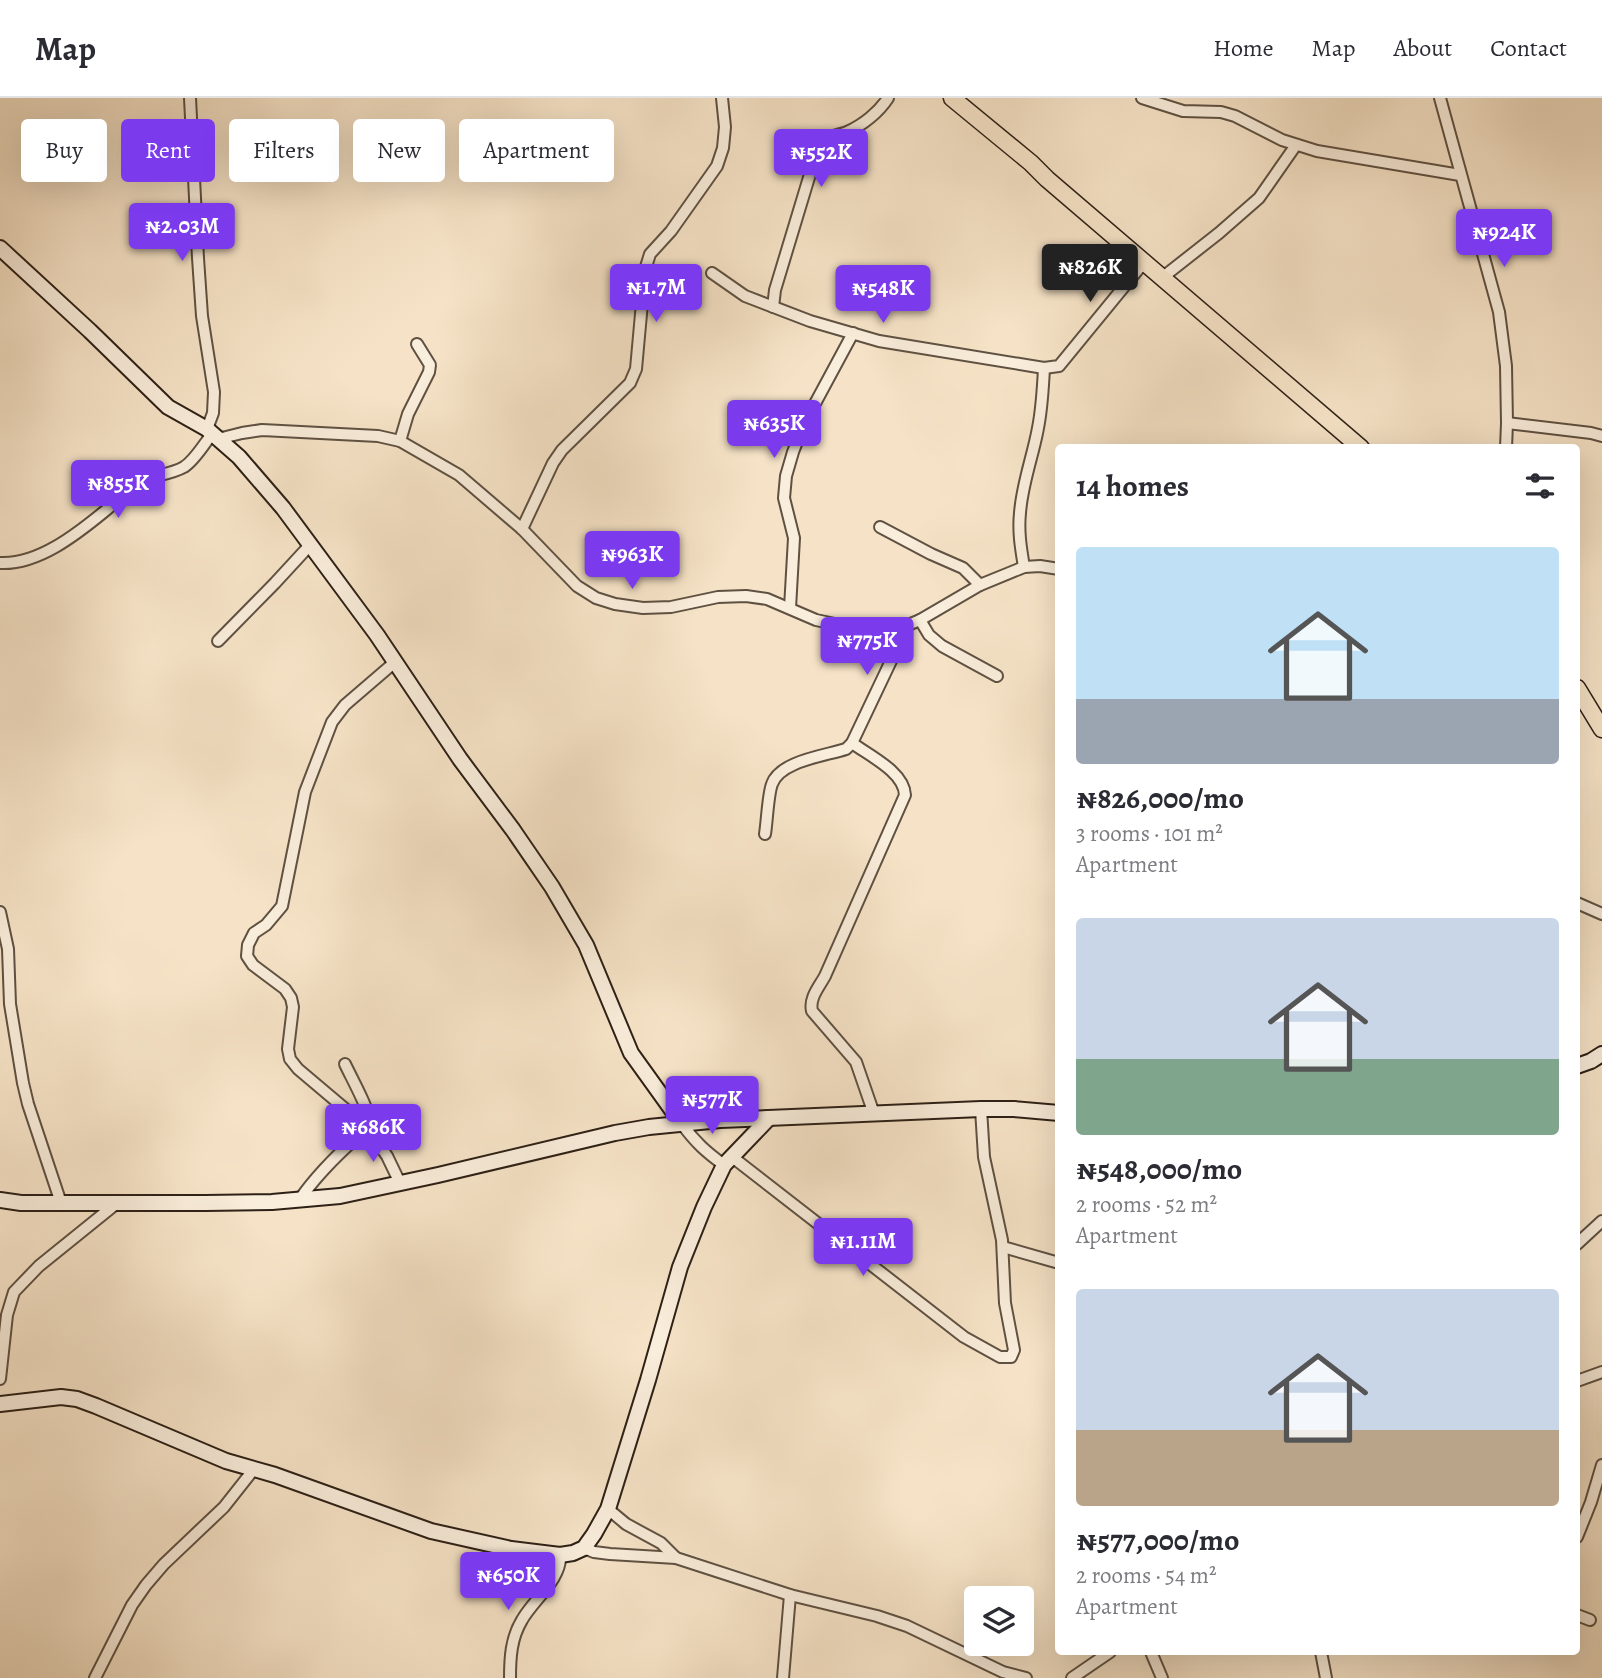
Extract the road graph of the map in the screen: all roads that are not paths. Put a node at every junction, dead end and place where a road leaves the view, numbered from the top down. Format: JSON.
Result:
{"nodes":[{"id":1,"x":190,"y":98,"type":"edge"},
{"id":2,"x":722,"y":98,"type":"edge"},
{"id":3,"x":888,"y":98,"type":"edge"},
{"id":4,"x":952,"y":98,"type":"edge"},
{"id":5,"x":1142,"y":98,"type":"edge"},
{"id":6,"x":1440,"y":98,"type":"edge"},
{"id":7,"x":1296,"y":145,"type":"junction"},
{"id":8,"x":1460,"y":175,"type":"junction"},
{"id":9,"x":0,"y":248,"type":"edge"},
{"id":10,"x":1145,"y":261,"type":"junction"},
{"id":11,"x":712,"y":273,"type":"dead end"},
{"id":12,"x":1163,"y":277,"type":"junction"},
{"id":13,"x":773,"y":307,"type":"junction"},
{"id":14,"x":853,"y":333,"type":"junction"},
{"id":15,"x":417,"y":344,"type":"dead end"},
{"id":16,"x":1044,"y":368,"type":"junction"},
{"id":17,"x":1507,"y":423,"type":"junction"},
{"id":18,"x":242,"y":433,"type":"junction"},
{"id":19,"x":213,"y":434,"type":"junction"},
{"id":20,"x":1602,"y":436,"type":"edge"},
{"id":21,"x":400,"y":441,"type":"junction"},
{"id":22,"x":1356,"y":444,"type":"edge"},
{"id":23,"x":1506,"y":444,"type":"edge"},
{"id":24,"x":239,"y":457,"type":"junction"},
{"id":25,"x":880,"y":527,"type":"dead end"},
{"id":26,"x":522,"y":528,"type":"junction"},
{"id":27,"x":310,"y":545,"type":"junction"},
{"id":28,"x":0,"y":563,"type":"edge"},
{"id":29,"x":1024,"y":567,"type":"junction"},
{"id":30,"x":1055,"y":568,"type":"edge"},
{"id":31,"x":980,"y":585,"type":"junction"},
{"id":32,"x":790,"y":607,"type":"junction"},
{"id":33,"x":920,"y":620,"type":"junction"},
{"id":34,"x":908,"y":625,"type":"junction"},
{"id":35,"x":218,"y":641,"type":"dead end"},
{"id":36,"x":395,"y":662,"type":"junction"},
{"id":37,"x":997,"y":676,"type":"dead end"},
{"id":38,"x":1580,"y":693,"type":"edge"},
{"id":39,"x":1602,"y":729,"type":"edge"},
{"id":40,"x":852,"y":743,"type":"junction"},
{"id":41,"x":765,"y":834,"type":"dead end"},
{"id":42,"x":1580,"y":904,"type":"edge"},
{"id":43,"x":0,"y":912,"type":"edge"},
{"id":44,"x":1602,"y":914,"type":"edge"},
{"id":45,"x":1602,"y":1054,"type":"edge"},
{"id":46,"x":345,"y":1064,"type":"dead end"},
{"id":47,"x":1580,"y":1065,"type":"edge"},
{"id":48,"x":981,"y":1109,"type":"junction"},
{"id":49,"x":1055,"y":1113,"type":"edge"},
{"id":50,"x":874,"y":1114,"type":"junction"},
{"id":51,"x":769,"y":1118,"type":"junction"},
{"id":52,"x":682,"y":1124,"type":"junction"},
{"id":53,"x":365,"y":1130,"type":"junction"},
{"id":54,"x":728,"y":1161,"type":"junction"},
{"id":55,"x":400,"y":1183,"type":"junction"},
{"id":56,"x":300,"y":1199,"type":"junction"},
{"id":57,"x":0,"y":1200,"type":"edge"},
{"id":58,"x":61,"y":1203,"type":"junction"},
{"id":59,"x":117,"y":1203,"type":"junction"},
{"id":60,"x":1602,"y":1221,"type":"edge"},
{"id":61,"x":1580,"y":1241,"type":"edge"},
{"id":62,"x":1003,"y":1247,"type":"junction"},
{"id":63,"x":1055,"y":1263,"type":"edge"},
{"id":64,"x":1602,"y":1372,"type":"edge"},
{"id":65,"x":0,"y":1380,"type":"edge"},
{"id":66,"x":1580,"y":1380,"type":"edge"},
{"id":67,"x":0,"y":1405,"type":"edge"},
{"id":68,"x":1602,"y":1465,"type":"edge"},
{"id":69,"x":254,"y":1469,"type":"junction"},
{"id":70,"x":608,"y":1509,"type":"junction"},
{"id":71,"x":1580,"y":1530,"type":"edge"},
{"id":72,"x":583,"y":1548,"type":"junction"},
{"id":73,"x":560,"y":1555,"type":"junction"},
{"id":74,"x":676,"y":1558,"type":"junction"},
{"id":75,"x":790,"y":1595,"type":"junction"},
{"id":76,"x":1580,"y":1616,"type":"edge"},
{"id":77,"x":1590,"y":1620,"type":"dead end"},
{"id":78,"x":1106,"y":1655,"type":"edge"},
{"id":79,"x":1152,"y":1655,"type":"edge"},
{"id":80,"x":1322,"y":1655,"type":"edge"},
{"id":81,"x":95,"y":1678,"type":"edge"},
{"id":82,"x":510,"y":1678,"type":"edge"},
{"id":83,"x":783,"y":1678,"type":"edge"},
{"id":84,"x":1026,"y":1678,"type":"edge"},
{"id":85,"x":1072,"y":1678,"type":"edge"},
{"id":86,"x":1162,"y":1678,"type":"edge"},
{"id":87,"x":1326,"y":1678,"type":"edge"}],
"edges":[{"from":1,"to":19,"type":"street"},
{"from":2,"to":26,"type":"street"},
{"from":3,"to":13,"type":"street"},
{"from":4,"to":10,"type":"main road"},
{"from":5,"to":7,"type":"street"},
{"from":6,"to":8,"type":"street"},
{"from":7,"to":8,"type":"street"},
{"from":7,"to":12,"type":"street"},
{"from":8,"to":17,"type":"street"},
{"from":9,"to":19,"type":"street"},
{"from":10,"to":12,"type":"main road"},
{"from":10,"to":16,"type":"street"},
{"from":11,"to":13,"type":"street"},
{"from":12,"to":22,"type":"main road"},
{"from":13,"to":14,"type":"street"},
{"from":14,"to":16,"type":"street"},
{"from":14,"to":32,"type":"street"},
{"from":15,"to":21,"type":"street"},
{"from":16,"to":29,"type":"street"},
{"from":17,"to":20,"type":"street"},
{"from":17,"to":23,"type":"street"},
{"from":18,"to":19,"type":"street"},
{"from":18,"to":21,"type":"street"},
{"from":18,"to":24,"type":"street"},
{"from":19,"to":24,"type":"street"},
{"from":19,"to":28,"type":"street"},
{"from":21,"to":26,"type":"street"},
{"from":24,"to":27,"type":"street"},
{"from":25,"to":31,"type":"street"},
{"from":26,"to":32,"type":"street"},
{"from":27,"to":35,"type":"street"},
{"from":27,"to":36,"type":"street"},
{"from":29,"to":30,"type":"street"},
{"from":29,"to":31,"type":"street"},
{"from":31,"to":33,"type":"street"},
{"from":32,"to":34,"type":"street"},
{"from":33,"to":34,"type":"street"},
{"from":33,"to":37,"type":"street"},
{"from":34,"to":40,"type":"street"},
{"from":36,"to":52,"type":"street"},
{"from":36,"to":53,"type":"street"},
{"from":38,"to":39,"type":"main road"},
{"from":40,"to":41,"type":"street"},
{"from":40,"to":50,"type":"street"},
{"from":42,"to":44,"type":"street"},
{"from":43,"to":58,"type":"street"},
{"from":45,"to":47,"type":"street"},
{"from":46,"to":53,"type":"street"},
{"from":48,"to":49,"type":"street"},
{"from":48,"to":50,"type":"street"},
{"from":48,"to":62,"type":"street"},
{"from":50,"to":51,"type":"street"},
{"from":51,"to":52,"type":"street"},
{"from":51,"to":54,"type":"street"},
{"from":52,"to":54,"type":"street"},
{"from":52,"to":55,"type":"street"},
{"from":53,"to":55,"type":"street"},
{"from":53,"to":56,"type":"street"},
{"from":54,"to":62,"type":"street"},
{"from":54,"to":70,"type":"street"},
{"from":55,"to":56,"type":"street"},
{"from":56,"to":59,"type":"street"},
{"from":57,"to":58,"type":"street"},
{"from":58,"to":59,"type":"street"},
{"from":59,"to":65,"type":"street"},
{"from":60,"to":61,"type":"street"},
{"from":62,"to":63,"type":"street"},
{"from":64,"to":66,"type":"street"},
{"from":67,"to":69,"type":"street"},
{"from":68,"to":71,"type":"street"},
{"from":69,"to":73,"type":"street"},
{"from":69,"to":81,"type":"street"},
{"from":70,"to":72,"type":"street"},
{"from":70,"to":74,"type":"street"},
{"from":72,"to":73,"type":"street"},
{"from":72,"to":74,"type":"street"},
{"from":73,"to":82,"type":"street"},
{"from":74,"to":75,"type":"street"},
{"from":75,"to":83,"type":"street"},
{"from":75,"to":84,"type":"street"},
{"from":76,"to":77,"type":"street"},
{"from":78,"to":85,"type":"street"},
{"from":79,"to":86,"type":"street"},
{"from":80,"to":87,"type":"street"}]}
